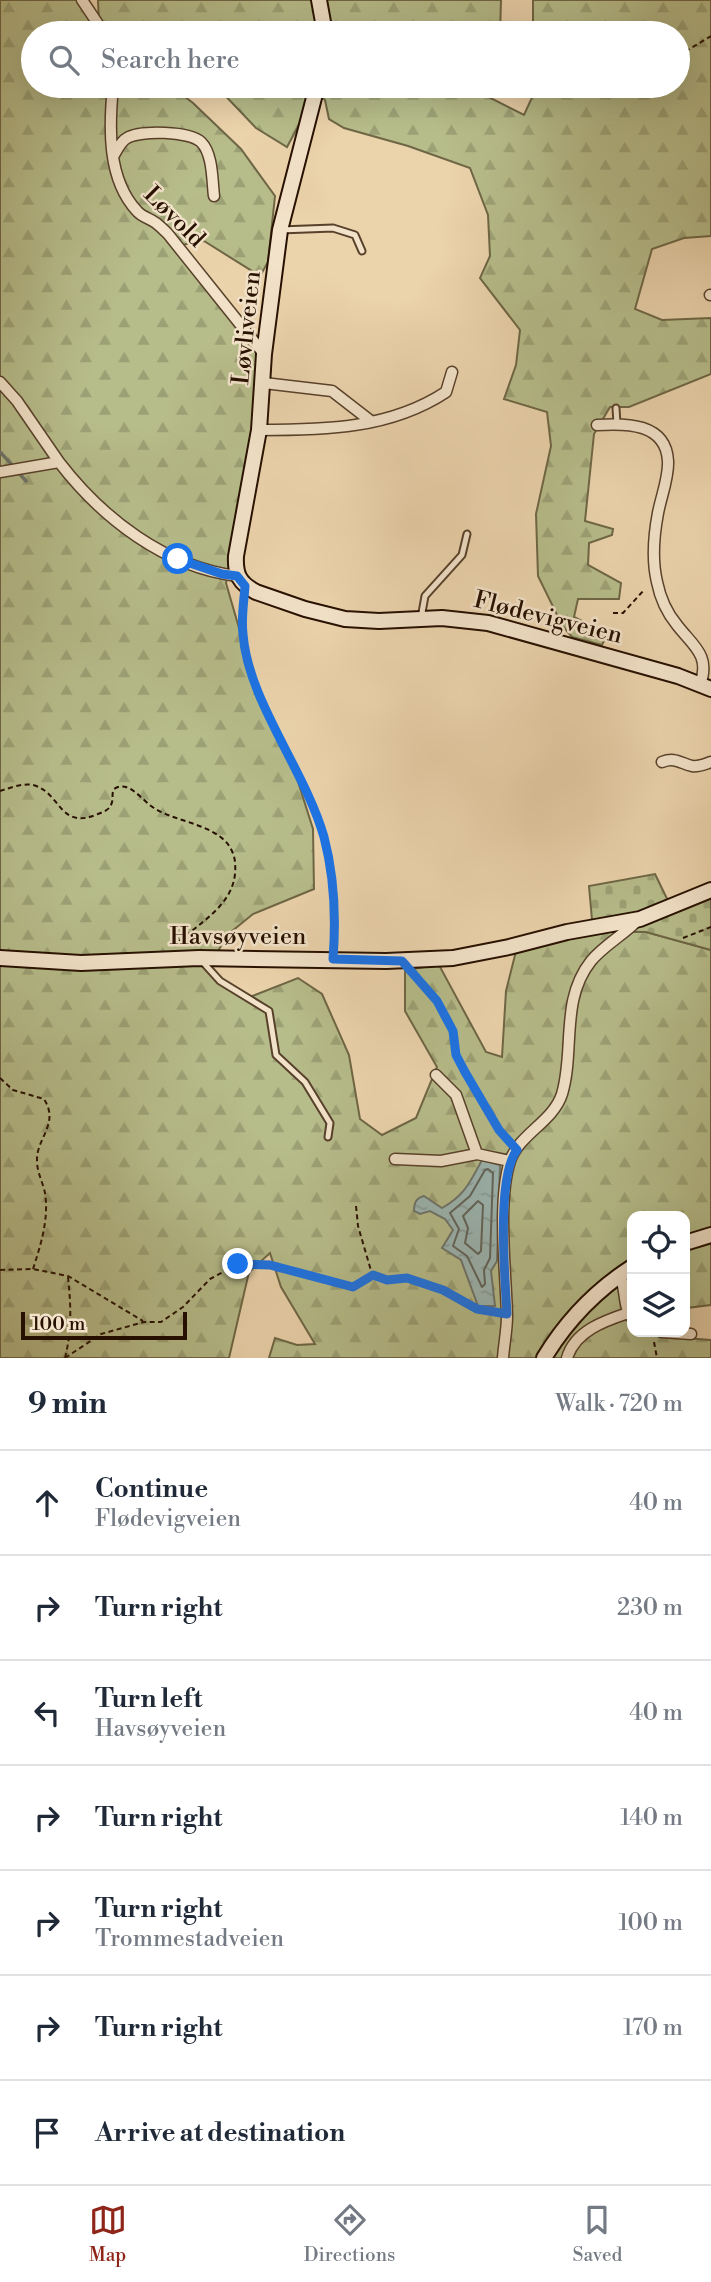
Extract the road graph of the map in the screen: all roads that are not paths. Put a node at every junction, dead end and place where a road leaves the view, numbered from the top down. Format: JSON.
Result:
{"nodes":[{"id":1,"x":82,"y":0,"type":"edge"},
{"id":2,"x":318,"y":0,"type":"edge"},
{"id":3,"x":96,"y":21,"type":"edge"},
{"id":4,"x":322,"y":21,"type":"edge"},
{"id":5,"x":112,"y":98,"type":"edge"},
{"id":6,"x":314,"y":98,"type":"edge"},
{"id":7,"x":114,"y":155,"type":"junction"},
{"id":8,"x":214,"y":195,"type":"dead end"},
{"id":9,"x":280,"y":230,"type":"junction"},
{"id":10,"x":362,"y":251,"type":"dead end"},
{"id":11,"x":264,"y":354,"type":"junction"},
{"id":12,"x":452,"y":372,"type":"dead end"},
{"id":13,"x":0,"y":382,"type":"edge"},
{"id":14,"x":264,"y":383,"type":"junction"},
{"id":15,"x":616,"y":408,"type":"dead end"},
{"id":16,"x":372,"y":422,"type":"junction"},
{"id":17,"x":617,"y":424,"type":"junction"},
{"id":18,"x":597,"y":425,"type":"dead end"},
{"id":19,"x":259,"y":430,"type":"junction"},
{"id":20,"x":59,"y":462,"type":"junction"},
{"id":21,"x":0,"y":472,"type":"edge"},
{"id":22,"x":467,"y":534,"type":"dead end"},
{"id":23,"x":241,"y":581,"type":"junction"},
{"id":24,"x":421,"y":618,"type":"junction"},
{"id":25,"x":706,"y":687,"type":"edge"},
{"id":26,"x":662,"y":762,"type":"dead end"},
{"id":27,"x":711,"y":762,"type":"edge"},
{"id":28,"x":711,"y":890,"type":"edge"},
{"id":29,"x":640,"y":919,"type":"junction"},
{"id":30,"x":0,"y":958,"type":"edge"},
{"id":31,"x":200,"y":958,"type":"junction"},
{"id":32,"x":436,"y":1075,"type":"dead end"},
{"id":33,"x":328,"y":1137,"type":"dead end"},
{"id":34,"x":477,"y":1154,"type":"junction"},
{"id":35,"x":395,"y":1159,"type":"dead end"},
{"id":36,"x":510,"y":1161,"type":"junction"},
{"id":37,"x":711,"y":1235,"type":"edge"},
{"id":38,"x":690,"y":1241,"type":"edge"},
{"id":39,"x":626,"y":1271,"type":"edge"},
{"id":40,"x":627,"y":1301,"type":"edge"},
{"id":41,"x":627,"y":1317,"type":"edge"},
{"id":42,"x":503,"y":1358,"type":"edge"},
{"id":43,"x":544,"y":1358,"type":"edge"},
{"id":44,"x":567,"y":1358,"type":"edge"}],
"edges":[{"from":1,"to":3,"type":"street"},
{"from":2,"to":4,"type":"main road"},
{"from":5,"to":7,"type":"street","name":"Løvold"},
{"from":6,"to":9,"type":"main road","name":"Løvliveien"},
{"from":7,"to":8,"type":"street"},
{"from":7,"to":11,"type":"street","name":"Løvold"},
{"from":9,"to":10,"type":"lane"},
{"from":9,"to":11,"type":"main road","name":"Løvliveien"},
{"from":11,"to":14,"type":"main road","name":"Løvliveien"},
{"from":12,"to":16,"type":"street"},
{"from":13,"to":20,"type":"street","name":"Flødevigveien"},
{"from":14,"to":16,"type":"street"},
{"from":14,"to":19,"type":"main road","name":"Løvliveien"},
{"from":15,"to":17,"type":"lane"},
{"from":16,"to":19,"type":"street"},
{"from":17,"to":18,"type":"street"},
{"from":17,"to":25,"type":"street"},
{"from":19,"to":23,"type":"main road","name":"Løvliveien"},
{"from":20,"to":21,"type":"street"},
{"from":20,"to":23,"type":"street","name":"Flødevigveien"},
{"from":22,"to":24,"type":"lane"},
{"from":23,"to":24,"type":"main road","name":"Flødevigveien"},
{"from":24,"to":25,"type":"main road","name":"Flødevigveien"},
{"from":26,"to":27,"type":"street"},
{"from":28,"to":29,"type":"main road","name":"Havsøyveien"},
{"from":29,"to":31,"type":"main road","name":"Havsøyveien"},
{"from":29,"to":36,"type":"street"},
{"from":30,"to":31,"type":"main road","name":"Havsøyveien"},
{"from":31,"to":33,"type":"lane"},
{"from":32,"to":34,"type":"street"},
{"from":34,"to":35,"type":"street"},
{"from":34,"to":36,"type":"street"},
{"from":36,"to":42,"type":"street"},
{"from":37,"to":38,"type":"main road"},
{"from":39,"to":40,"type":"street"},
{"from":39,"to":43,"type":"main road"},
{"from":41,"to":44,"type":"street"}]}
